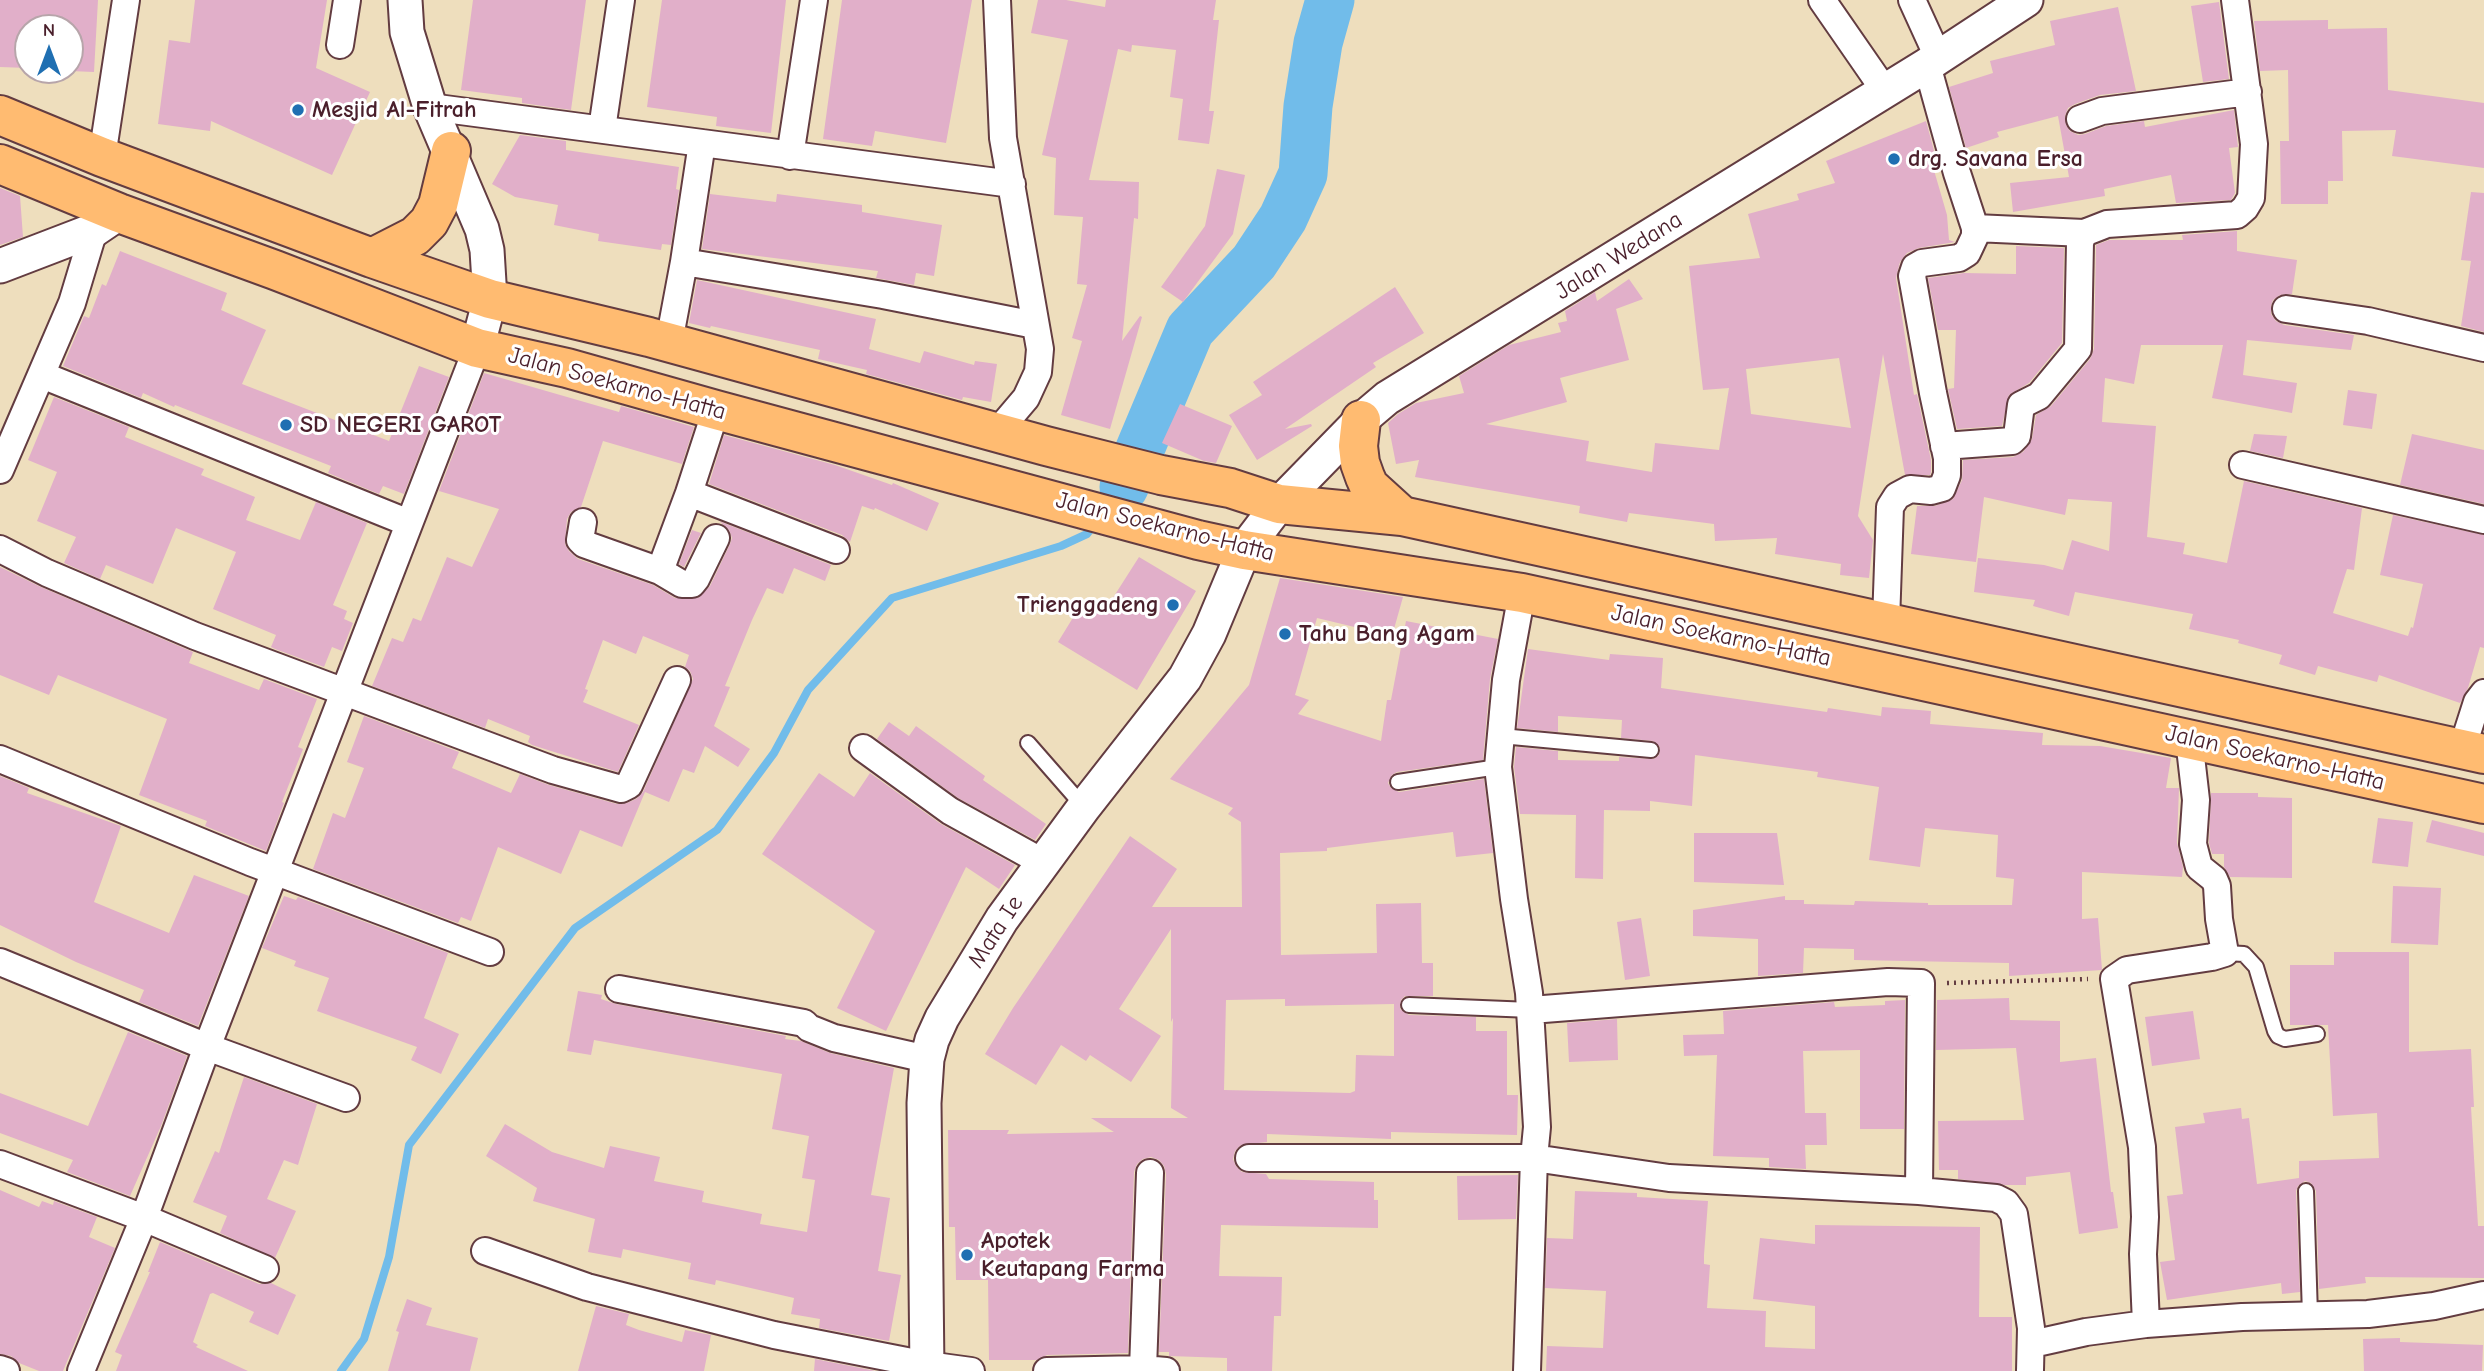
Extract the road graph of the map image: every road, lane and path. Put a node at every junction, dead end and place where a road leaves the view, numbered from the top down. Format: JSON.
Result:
{"nodes":[{"id":1,"x":126,"y":0,"type":"edge"},
{"id":2,"x":347,"y":0,"type":"edge"},
{"id":3,"x":405,"y":0,"type":"edge"},
{"id":4,"x":621,"y":0,"type":"edge"},
{"id":5,"x":814,"y":0,"type":"edge"},
{"id":6,"x":997,"y":0,"type":"edge"},
{"id":7,"x":1822,"y":0,"type":"edge"},
{"id":8,"x":1912,"y":0,"type":"edge"},
{"id":9,"x":2235,"y":0,"type":"edge"},
{"id":10,"x":2021,"y":1,"type":"edge"},
{"id":11,"x":340,"y":45,"type":"dead end"},
{"id":12,"x":1932,"y":61,"type":"junction"},
{"id":13,"x":1885,"y":91,"type":"junction"},
{"id":14,"x":2248,"y":92,"type":"junction"},
{"id":15,"x":430,"y":107,"type":"junction"},
{"id":16,"x":0,"y":115,"type":"edge"},
{"id":17,"x":2080,"y":119,"type":"dead end"},
{"id":18,"x":602,"y":129,"type":"junction"},
{"id":19,"x":702,"y":143,"type":"junction"},
{"id":20,"x":451,"y":151,"type":"junction"},
{"id":21,"x":790,"y":156,"type":"junction"},
{"id":22,"x":102,"y":157,"type":"junction"},
{"id":23,"x":0,"y":164,"type":"edge"},
{"id":24,"x":1012,"y":184,"type":"junction"},
{"id":25,"x":106,"y":222,"type":"junction"},
{"id":26,"x":1975,"y":228,"type":"junction"},
{"id":27,"x":2084,"y":233,"type":"junction"},
{"id":28,"x":372,"y":258,"type":"junction"},
{"id":29,"x":684,"y":262,"type":"junction"},
{"id":30,"x":0,"y":266,"type":"edge"},
{"id":31,"x":490,"y":299,"type":"junction"},
{"id":32,"x":2286,"y":309,"type":"dead end"},
{"id":33,"x":1035,"y":325,"type":"junction"},
{"id":34,"x":669,"y":342,"type":"junction"},
{"id":35,"x":477,"y":348,"type":"junction"},
{"id":36,"x":2484,"y":348,"type":"edge"},
{"id":37,"x":42,"y":375,"type":"junction"},
{"id":38,"x":716,"y":410,"type":"junction"},
{"id":39,"x":1362,"y":420,"type":"junction"},
{"id":40,"x":998,"y":431,"type":"junction"},
{"id":41,"x":1944,"y":446,"type":"junction"},
{"id":42,"x":2244,"y":465,"type":"dead end"},
{"id":43,"x":0,"y":470,"type":"edge"},
{"id":44,"x":689,"y":493,"type":"junction"},
{"id":45,"x":1279,"y":504,"type":"junction"},
{"id":46,"x":1402,"y":516,"type":"junction"},
{"id":47,"x":2484,"y":520,"type":"edge"},
{"id":48,"x":583,"y":522,"type":"dead end"},
{"id":49,"x":409,"y":523,"type":"junction"},
{"id":50,"x":716,"y":538,"type":"dead end"},
{"id":51,"x":0,"y":549,"type":"edge"},
{"id":52,"x":836,"y":550,"type":"dead end"},
{"id":53,"x":1244,"y":550,"type":"junction"},
{"id":54,"x":660,"y":571,"type":"junction"},
{"id":55,"x":1522,"y":593,"type":"junction"},
{"id":56,"x":1886,"y":622,"type":"junction"},
{"id":57,"x":677,"y":680,"type":"dead end"},
{"id":58,"x":344,"y":692,"type":"junction"},
{"id":59,"x":2484,"y":693,"type":"edge"},
{"id":60,"x":1501,"y":736,"type":"junction"},
{"id":61,"x":2189,"y":738,"type":"junction"},
{"id":62,"x":1028,"y":743,"type":"dead end"},
{"id":63,"x":863,"y":748,"type":"dead end"},
{"id":64,"x":1651,"y":750,"type":"dead end"},
{"id":65,"x":2473,"y":752,"type":"edge"},
{"id":66,"x":0,"y":759,"type":"edge"},
{"id":67,"x":1498,"y":767,"type":"junction"},
{"id":68,"x":1398,"y":782,"type":"dead end"},
{"id":69,"x":2484,"y":804,"type":"edge"},
{"id":70,"x":1084,"y":807,"type":"junction"},
{"id":71,"x":1044,"y":863,"type":"junction"},
{"id":72,"x":275,"y":872,"type":"junction"},
{"id":73,"x":490,"y":952,"type":"dead end"},
{"id":74,"x":2225,"y":953,"type":"junction"},
{"id":75,"x":0,"y":962,"type":"edge"},
{"id":76,"x":2114,"y":979,"type":"junction"},
{"id":77,"x":1921,"y":983,"type":"junction"},
{"id":78,"x":619,"y":989,"type":"dead end"},
{"id":79,"x":1409,"y":1005,"type":"dead end"},
{"id":80,"x":1531,"y":1010,"type":"junction"},
{"id":81,"x":2316,"y":1034,"type":"dead end"},
{"id":82,"x":207,"y":1047,"type":"junction"},
{"id":83,"x":927,"y":1059,"type":"junction"},
{"id":84,"x":346,"y":1098,"type":"dead end"},
{"id":85,"x":1249,"y":1158,"type":"dead end"},
{"id":86,"x":1534,"y":1158,"type":"junction"},
{"id":87,"x":0,"y":1164,"type":"edge"},
{"id":88,"x":1150,"y":1173,"type":"dead end"},
{"id":89,"x":1919,"y":1191,"type":"junction"},
{"id":90,"x":2306,"y":1191,"type":"dead end"},
{"id":91,"x":144,"y":1218,"type":"junction"},
{"id":92,"x":485,"y":1251,"type":"dead end"},
{"id":93,"x":265,"y":1269,"type":"dead end"},
{"id":94,"x":2484,"y":1295,"type":"edge"},
{"id":95,"x":2310,"y":1315,"type":"junction"},
{"id":96,"x":2146,"y":1324,"type":"junction"},
{"id":97,"x":2032,"y":1344,"type":"junction"},
{"id":98,"x":927,"y":1368,"type":"edge"},
{"id":99,"x":0,"y":1369,"type":"edge"},
{"id":100,"x":1150,"y":1370,"type":"edge"},
{"id":101,"x":6,"y":1371,"type":"edge"},
{"id":102,"x":81,"y":1371,"type":"edge"},
{"id":103,"x":971,"y":1371,"type":"edge"},
{"id":104,"x":1047,"y":1371,"type":"edge"},
{"id":105,"x":1527,"y":1371,"type":"edge"},
{"id":106,"x":2030,"y":1371,"type":"edge"}],
"edges":[{"from":1,"to":22,"type":"street"},
{"from":2,"to":11,"type":"street"},
{"from":3,"to":15,"type":"street"},
{"from":4,"to":18,"type":"street"},
{"from":5,"to":21,"type":"street"},
{"from":6,"to":24,"type":"street"},
{"from":7,"to":13,"type":"street"},
{"from":8,"to":12,"type":"street"},
{"from":9,"to":14,"type":"street"},
{"from":10,"to":12,"type":"street","name":"Jalan Wedana"},
{"from":12,"to":13,"type":"street","name":"Jalan Wedana"},
{"from":12,"to":26,"type":"street"},
{"from":13,"to":39,"type":"street","name":"Jalan Wedana"},
{"from":14,"to":17,"type":"street"},
{"from":14,"to":27,"type":"street"},
{"from":15,"to":18,"type":"street"},
{"from":15,"to":20,"type":"street"},
{"from":16,"to":22,"type":"highway","name":"Jalan Soekarno-Hatta"},
{"from":18,"to":19,"type":"street"},
{"from":19,"to":21,"type":"street"},
{"from":19,"to":29,"type":"street"},
{"from":20,"to":28,"type":"highway"},
{"from":20,"to":31,"type":"street"},
{"from":21,"to":24,"type":"street"},
{"from":22,"to":28,"type":"highway","name":"Jalan Soekarno-Hatta"},
{"from":23,"to":25,"type":"highway","name":"Jalan Soekarno-Hatta"},
{"from":24,"to":33,"type":"street"},
{"from":25,"to":30,"type":"street"},
{"from":25,"to":35,"type":"highway","name":"Jalan Soekarno-Hatta"},
{"from":25,"to":37,"type":"street"},
{"from":26,"to":27,"type":"street"},
{"from":26,"to":41,"type":"street"},
{"from":27,"to":41,"type":"street"},
{"from":28,"to":31,"type":"highway","name":"Jalan Soekarno-Hatta"},
{"from":29,"to":33,"type":"street"},
{"from":29,"to":34,"type":"street"},
{"from":31,"to":34,"type":"highway","name":"Jalan Soekarno-Hatta"},
{"from":31,"to":35,"type":"street"},
{"from":32,"to":36,"type":"street"},
{"from":33,"to":40,"type":"street"},
{"from":34,"to":40,"type":"highway","name":"Jalan Soekarno-Hatta"},
{"from":35,"to":38,"type":"highway","name":"Jalan Soekarno-Hatta"},
{"from":35,"to":49,"type":"street"},
{"from":37,"to":43,"type":"street"},
{"from":37,"to":49,"type":"street"},
{"from":38,"to":44,"type":"street"},
{"from":38,"to":53,"type":"highway","name":"Jalan Soekarno-Hatta"},
{"from":39,"to":45,"type":"street","name":"Jalan Wedana"},
{"from":39,"to":46,"type":"highway"},
{"from":40,"to":45,"type":"highway","name":"Jalan Soekarno-Hatta"},
{"from":41,"to":56,"type":"street"},
{"from":42,"to":47,"type":"street"},
{"from":44,"to":52,"type":"street"},
{"from":44,"to":54,"type":"street"},
{"from":45,"to":46,"type":"highway","name":"Jalan Soekarno-Hatta"},
{"from":45,"to":53,"type":"street","name":"Jalan Wedana"},
{"from":46,"to":56,"type":"highway","name":"Jalan Soekarno-Hatta"},
{"from":48,"to":54,"type":"street"},
{"from":49,"to":58,"type":"street"},
{"from":50,"to":54,"type":"street"},
{"from":51,"to":58,"type":"street"},
{"from":53,"to":55,"type":"highway","name":"Jalan Soekarno-Hatta"},
{"from":53,"to":70,"type":"street","name":"Mata Ie"},
{"from":55,"to":60,"type":"street"},
{"from":55,"to":61,"type":"highway","name":"Jalan Soekarno-Hatta"},
{"from":56,"to":65,"type":"highway","name":"Jalan Soekarno-Hatta"},
{"from":57,"to":58,"type":"street"},
{"from":58,"to":72,"type":"street"},
{"from":59,"to":65,"type":"street"},
{"from":60,"to":64,"type":"lane"},
{"from":60,"to":67,"type":"street"},
{"from":61,"to":69,"type":"highway","name":"Jalan Soekarno-Hatta"},
{"from":61,"to":74,"type":"street"},
{"from":62,"to":70,"type":"lane"},
{"from":63,"to":71,"type":"street"},
{"from":66,"to":72,"type":"street"},
{"from":67,"to":68,"type":"lane"},
{"from":67,"to":80,"type":"street"},
{"from":70,"to":71,"type":"street","name":"Mata Ie"},
{"from":71,"to":83,"type":"street","name":"Mata Ie"},
{"from":72,"to":73,"type":"street"},
{"from":72,"to":82,"type":"street"},
{"from":74,"to":76,"type":"street"},
{"from":74,"to":81,"type":"lane"},
{"from":75,"to":82,"type":"street"},
{"from":76,"to":77,"type":"path"},
{"from":76,"to":96,"type":"street"},
{"from":77,"to":80,"type":"street"},
{"from":77,"to":89,"type":"street"},
{"from":78,"to":83,"type":"street"},
{"from":79,"to":80,"type":"lane"},
{"from":80,"to":86,"type":"street"},
{"from":82,"to":84,"type":"street"},
{"from":82,"to":91,"type":"street"},
{"from":83,"to":98,"type":"street","name":"Mata Ie"},
{"from":85,"to":86,"type":"street"},
{"from":86,"to":89,"type":"street"},
{"from":86,"to":105,"type":"street"},
{"from":87,"to":91,"type":"street"},
{"from":88,"to":100,"type":"street"},
{"from":89,"to":97,"type":"street"},
{"from":90,"to":95,"type":"lane"},
{"from":91,"to":93,"type":"street"},
{"from":91,"to":102,"type":"street"},
{"from":92,"to":98,"type":"street"},
{"from":94,"to":95,"type":"street"},
{"from":95,"to":96,"type":"street"},
{"from":96,"to":97,"type":"street"},
{"from":97,"to":106,"type":"street"},
{"from":98,"to":103,"type":"street"},
{"from":99,"to":101,"type":"street"},
{"from":100,"to":104,"type":"street"}]}
